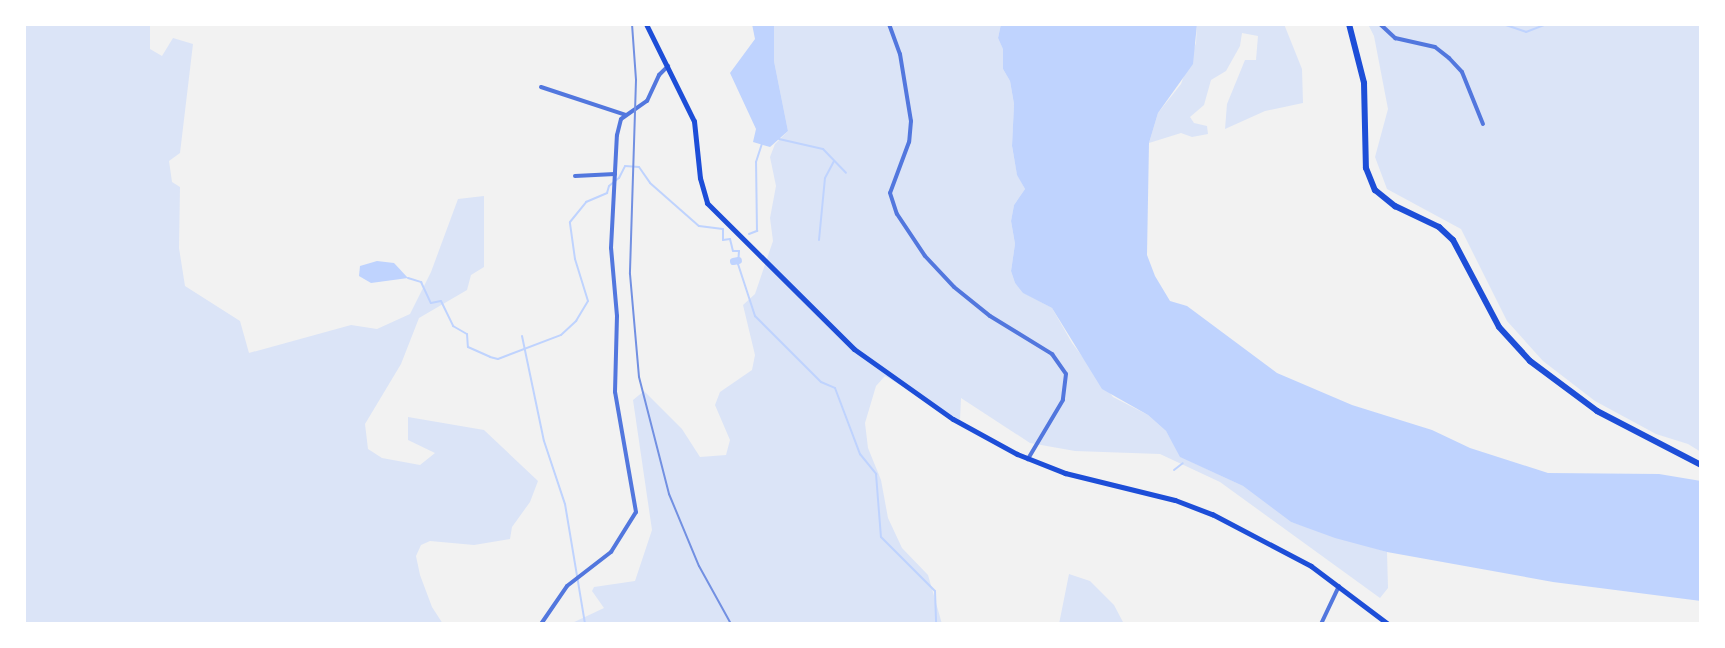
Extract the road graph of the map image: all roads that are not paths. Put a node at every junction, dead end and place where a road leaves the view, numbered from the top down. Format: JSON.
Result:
{"nodes":[{"id":1,"x":646,"y":24,"type":"edge"},
{"id":2,"x":889,"y":24,"type":"edge"},
{"id":3,"x":1349,"y":24,"type":"edge"},
{"id":4,"x":1380,"y":24,"type":"edge"},
{"id":5,"x":668,"y":66,"type":"junction"},
{"id":6,"x":541,"y":87,"type":"dead end"},
{"id":7,"x":626,"y":115,"type":"junction"},
{"id":8,"x":1483,"y":124,"type":"dead end"},
{"id":9,"x":615,"y":174,"type":"junction"},
{"id":10,"x":575,"y":176,"type":"dead end"},
{"id":11,"x":1028,"y":459,"type":"junction"},
{"id":12,"x":1701,"y":465,"type":"edge"},
{"id":13,"x":1339,"y":586,"type":"junction"},
{"id":14,"x":541,"y":624,"type":"edge"},
{"id":15,"x":1321,"y":624,"type":"edge"},
{"id":16,"x":1388,"y":624,"type":"edge"}],
"edges":[{"from":1,"to":5,"type":"main road"},
{"from":2,"to":11,"type":"street"},
{"from":3,"to":12,"type":"main road"},
{"from":4,"to":8,"type":"street"},
{"from":5,"to":7,"type":"street"},
{"from":5,"to":11,"type":"main road"},
{"from":6,"to":7,"type":"street"},
{"from":7,"to":9,"type":"street"},
{"from":9,"to":10,"type":"street"},
{"from":9,"to":14,"type":"street"},
{"from":11,"to":13,"type":"main road"},
{"from":13,"to":15,"type":"street"},
{"from":13,"to":16,"type":"main road"}]}
